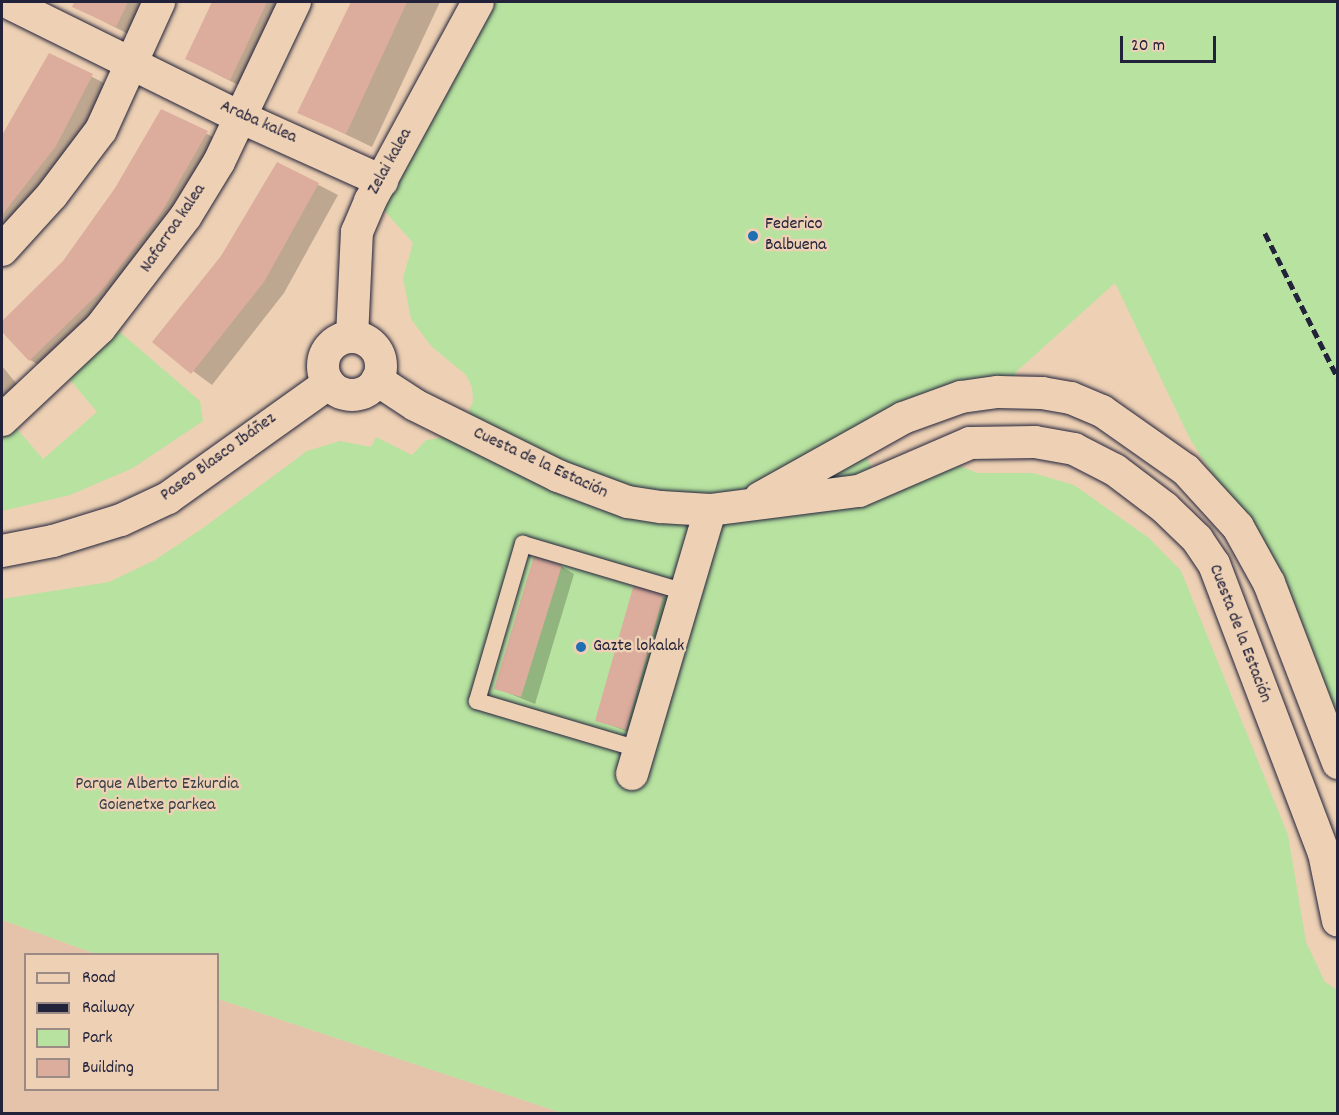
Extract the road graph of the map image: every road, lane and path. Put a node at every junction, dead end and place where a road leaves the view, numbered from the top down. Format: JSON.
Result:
{"nodes":[{"id":1,"x":159,"y":2,"type":"edge"},
{"id":2,"x":295,"y":2,"type":"edge"},
{"id":3,"x":478,"y":2,"type":"edge"},
{"id":4,"x":8,"y":10,"type":"edge"},
{"id":5,"x":133,"y":65,"type":"junction"},
{"id":6,"x":240,"y":117,"type":"junction"},
{"id":7,"x":382,"y":181,"type":"junction"},
{"id":8,"x":2,"y":250,"type":"edge"},
{"id":9,"x":352,"y":337,"type":"junction"},
{"id":10,"x":377,"y":380,"type":"junction"},
{"id":11,"x":328,"y":384,"type":"junction"},
{"id":12,"x":2,"y":420,"type":"edge"},
{"id":13,"x":751,"y":502,"type":"junction"},
{"id":14,"x":710,"y":510,"type":"junction"},
{"id":15,"x":2,"y":551,"type":"edge"},
{"id":16,"x":686,"y":592,"type":"junction"},
{"id":17,"x":635,"y":761,"type":"joint"},
{"id":18,"x":1338,"y":763,"type":"edge"},
{"id":19,"x":1338,"y":921,"type":"edge"}],
"edges":[{"from":1,"to":5,"type":"street"},
{"from":2,"to":6,"type":"street","name":"Nafarroa kalea"},
{"from":3,"to":7,"type":"street","name":"Zelai kalea"},
{"from":4,"to":5,"type":"street","name":"Araba kalea"},
{"from":5,"to":6,"type":"street","name":"Araba kalea"},
{"from":5,"to":8,"type":"street"},
{"from":6,"to":7,"type":"street","name":"Araba kalea"},
{"from":6,"to":12,"type":"street","name":"Nafarroa kalea"},
{"from":7,"to":9,"type":"street","name":"Zelai kalea"},
{"from":9,"to":10,"type":"street"},
{"from":9,"to":11,"type":"street"},
{"from":10,"to":11,"type":"street"},
{"from":10,"to":14,"type":"street","name":"Cuesta de la Estación"},
{"from":11,"to":15,"type":"street","name":"Paseo Blasco Ibáñez"},
{"from":13,"to":14,"type":"street","name":"Cuesta de la Estación"},
{"from":13,"to":18,"type":"street","name":"Cuesta de la Estación"},
{"from":13,"to":19,"type":"street","name":"Cuesta de la Estación"},
{"from":14,"to":16,"type":"street"},
{"from":16,"to":17,"type":"street"},
{"from":16,"to":17,"type":"lane"}]}
